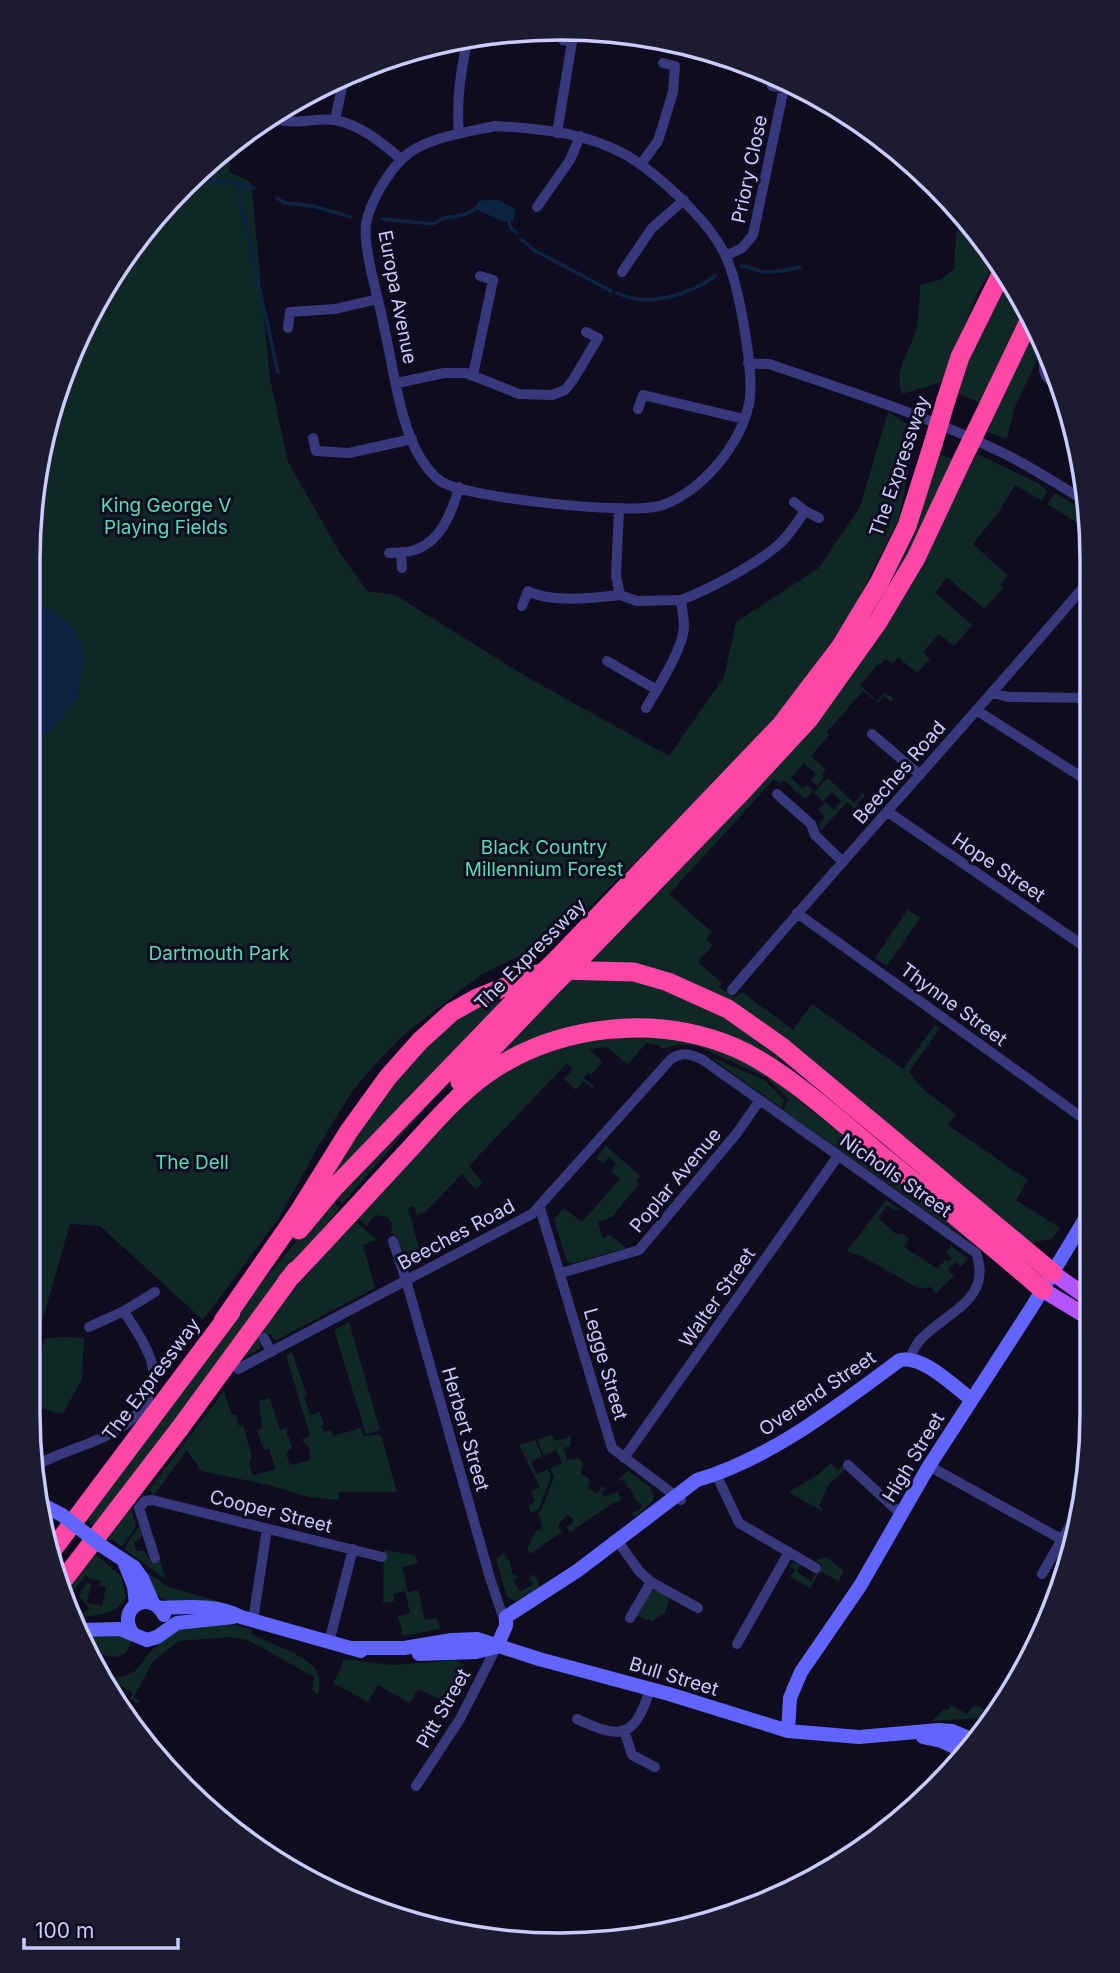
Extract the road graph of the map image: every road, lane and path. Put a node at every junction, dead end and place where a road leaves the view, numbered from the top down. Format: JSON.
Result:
{"nodes":[{"id":1,"x":563,"y":40,"type":"dead end"},
{"id":2,"x":466,"y":49,"type":"edge"},
{"id":3,"x":663,"y":63,"type":"dead end"},
{"id":4,"x":342,"y":89,"type":"edge"},
{"id":5,"x":783,"y":91,"type":"edge"},
{"id":6,"x":335,"y":120,"type":"junction"},
{"id":7,"x":282,"y":121,"type":"edge"},
{"id":8,"x":557,"y":133,"type":"junction"},
{"id":9,"x":459,"y":134,"type":"junction"},
{"id":10,"x":580,"y":136,"type":"junction"},
{"id":11,"x":401,"y":159,"type":"junction"},
{"id":12,"x":641,"y":164,"type":"junction"},
{"id":13,"x":684,"y":201,"type":"junction"},
{"id":14,"x":537,"y":206,"type":"dead end"},
{"id":15,"x":726,"y":256,"type":"junction"},
{"id":16,"x":622,"y":272,"type":"dead end"},
{"id":17,"x":480,"y":276,"type":"dead end"},
{"id":18,"x":998,"y":280,"type":"edge"},
{"id":19,"x":378,"y":299,"type":"junction"},
{"id":20,"x":288,"y":328,"type":"dead end"},
{"id":21,"x":1025,"y":329,"type":"edge"},
{"id":22,"x":586,"y":332,"type":"dead end"},
{"id":23,"x":748,"y":363,"type":"junction"},
{"id":24,"x":473,"y":375,"type":"junction"},
{"id":25,"x":397,"y":383,"type":"junction"},
{"id":26,"x":638,"y":409,"type":"dead end"},
{"id":27,"x":744,"y":419,"type":"junction"},
{"id":28,"x":313,"y":438,"type":"dead end"},
{"id":29,"x":412,"y":439,"type":"junction"},
{"id":30,"x":1056,"y":481,"type":"junction"},
{"id":31,"x":459,"y":487,"type":"junction"},
{"id":32,"x":1074,"y":488,"type":"edge"},
{"id":33,"x":1075,"y":494,"type":"edge"},
{"id":34,"x":794,"y":502,"type":"dead end"},
{"id":35,"x":619,"y":509,"type":"junction"},
{"id":36,"x":804,"y":511,"type":"junction"},
{"id":37,"x":819,"y":519,"type":"dead end"},
{"id":38,"x":401,"y":552,"type":"junction"},
{"id":39,"x":388,"y":553,"type":"dead end"},
{"id":40,"x":402,"y":568,"type":"dead end"},
{"id":41,"x":620,"y":595,"type":"junction"},
{"id":42,"x":1080,"y":596,"type":"edge"},
{"id":43,"x":681,"y":600,"type":"junction"},
{"id":44,"x":522,"y":606,"type":"dead end"},
{"id":45,"x":607,"y":661,"type":"dead end"},
{"id":46,"x":657,"y":690,"type":"junction"},
{"id":47,"x":993,"y":693,"type":"junction"},
{"id":48,"x":1080,"y":698,"type":"edge"},
{"id":49,"x":646,"y":708,"type":"dead end"},
{"id":50,"x":976,"y":710,"type":"junction"},
{"id":51,"x":872,"y":734,"type":"dead end"},
{"id":52,"x":920,"y":775,"type":"junction"},
{"id":53,"x":1080,"y":776,"type":"edge"},
{"id":54,"x":776,"y":794,"type":"dead end"},
{"id":55,"x":888,"y":812,"type":"junction"},
{"id":56,"x":843,"y":862,"type":"junction"},
{"id":57,"x":797,"y":914,"type":"junction"},
{"id":58,"x":1080,"y":943,"type":"edge"},
{"id":59,"x":732,"y":990,"type":"dead end"},
{"id":60,"x":682,"y":1053,"type":"joint"},
{"id":61,"x":760,"y":1100,"type":"junction"},
{"id":62,"x":1080,"y":1116,"type":"edge"},
{"id":63,"x":838,"y":1156,"type":"junction"},
{"id":64,"x":540,"y":1208,"type":"junction"},
{"id":65,"x":1080,"y":1226,"type":"edge"},
{"id":66,"x":1075,"y":1234,"type":"junction"},
{"id":67,"x":1080,"y":1237,"type":"edge"},
{"id":68,"x":393,"y":1241,"type":"dead end"},
{"id":69,"x":561,"y":1273,"type":"junction"},
{"id":70,"x":406,"y":1280,"type":"junction"},
{"id":71,"x":288,"y":1281,"type":"junction"},
{"id":72,"x":1048,"y":1282,"type":"junction"},
{"id":73,"x":155,"y":1292,"type":"dead end"},
{"id":74,"x":1080,"y":1295,"type":"edge"},
{"id":75,"x":1080,"y":1310,"type":"edge"},
{"id":76,"x":124,"y":1311,"type":"junction"},
{"id":77,"x":223,"y":1321,"type":"junction"},
{"id":78,"x":89,"y":1327,"type":"dead end"},
{"id":79,"x":264,"y":1338,"type":"dead end"},
{"id":80,"x":271,"y":1352,"type":"junction"},
{"id":81,"x":909,"y":1358,"type":"junction"},
{"id":82,"x":238,"y":1369,"type":"dead end"},
{"id":83,"x":971,"y":1399,"type":"junction"},
{"id":84,"x":97,"y":1440,"type":"junction"},
{"id":85,"x":102,"y":1452,"type":"dead end"},
{"id":86,"x":624,"y":1458,"type":"junction"},
{"id":87,"x":43,"y":1463,"type":"edge"},
{"id":88,"x":848,"y":1465,"type":"dead end"},
{"id":89,"x":929,"y":1465,"type":"junction"},
{"id":90,"x":716,"y":1474,"type":"junction"},
{"id":91,"x":678,"y":1498,"type":"junction"},
{"id":92,"x":49,"y":1508,"type":"edge"},
{"id":93,"x":901,"y":1514,"type":"junction"},
{"id":94,"x":267,"y":1529,"type":"junction"},
{"id":95,"x":1064,"y":1540,"type":"edge"},
{"id":96,"x":150,"y":1542,"type":"junction"},
{"id":97,"x":619,"y":1543,"type":"junction"},
{"id":98,"x":57,"y":1544,"type":"edge"},
{"id":99,"x":137,"y":1546,"type":"dead end"},
{"id":100,"x":354,"y":1549,"type":"junction"},
{"id":101,"x":1062,"y":1549,"type":"edge"},
{"id":102,"x":789,"y":1552,"type":"junction"},
{"id":103,"x":382,"y":1557,"type":"dead end"},
{"id":104,"x":155,"y":1558,"type":"dead end"},
{"id":105,"x":125,"y":1562,"type":"junction"},
{"id":106,"x":816,"y":1568,"type":"dead end"},
{"id":107,"x":1042,"y":1574,"type":"dead end"},
{"id":108,"x":67,"y":1576,"type":"edge"},
{"id":109,"x":651,"y":1582,"type":"junction"},
{"id":110,"x":157,"y":1606,"type":"junction"},
{"id":111,"x":133,"y":1608,"type":"junction"},
{"id":112,"x":698,"y":1608,"type":"dead end"},
{"id":113,"x":247,"y":1618,"type":"junction"},
{"id":114,"x":630,"y":1618,"type":"dead end"},
{"id":115,"x":87,"y":1626,"type":"edge"},
{"id":116,"x":506,"y":1626,"type":"junction"},
{"id":117,"x":88,"y":1629,"type":"edge"},
{"id":118,"x":133,"y":1634,"type":"junction"},
{"id":119,"x":160,"y":1634,"type":"junction"},
{"id":120,"x":329,"y":1642,"type":"junction"},
{"id":121,"x":737,"y":1643,"type":"dead end"},
{"id":122,"x":497,"y":1646,"type":"junction"},
{"id":123,"x":650,"y":1689,"type":"junction"},
{"id":124,"x":577,"y":1719,"type":"dead end"},
{"id":125,"x":624,"y":1730,"type":"junction"},
{"id":126,"x":788,"y":1731,"type":"junction"},
{"id":127,"x":911,"y":1733,"type":"junction"},
{"id":128,"x":966,"y":1737,"type":"edge"},
{"id":129,"x":957,"y":1749,"type":"edge"},
{"id":130,"x":655,"y":1767,"type":"dead end"},
{"id":131,"x":416,"y":1786,"type":"dead end"}],
"edges":[{"from":1,"to":8,"type":"street"},
{"from":2,"to":9,"type":"street"},
{"from":3,"to":12,"type":"street"},
{"from":4,"to":6,"type":"street"},
{"from":5,"to":15,"type":"street","name":"Priory Close"},
{"from":6,"to":7,"type":"street"},
{"from":6,"to":11,"type":"street"},
{"from":8,"to":9,"type":"street","name":"Europa Avenue"},
{"from":8,"to":10,"type":"street","name":"Europa Avenue"},
{"from":9,"to":11,"type":"street","name":"Europa Avenue"},
{"from":10,"to":12,"type":"street","name":"Europa Avenue"},
{"from":10,"to":14,"type":"street"},
{"from":11,"to":19,"type":"street","name":"Europa Avenue"},
{"from":12,"to":13,"type":"street","name":"Europa Avenue"},
{"from":13,"to":15,"type":"street","name":"Europa Avenue"},
{"from":13,"to":16,"type":"street"},
{"from":15,"to":23,"type":"street","name":"Europa Avenue"},
{"from":17,"to":24,"type":"street"},
{"from":18,"to":77,"type":"highway","name":"The Expressway","bridge":true},
{"from":19,"to":20,"type":"street"},
{"from":19,"to":25,"type":"street","name":"Europa Avenue"},
{"from":21,"to":71,"type":"highway","name":"The Expressway","bridge":true},
{"from":22,"to":24,"type":"street"},
{"from":23,"to":27,"type":"street","name":"Europa Avenue"},
{"from":23,"to":30,"type":"street"},
{"from":24,"to":25,"type":"street"},
{"from":25,"to":29,"type":"street","name":"Europa Avenue"},
{"from":26,"to":27,"type":"street"},
{"from":27,"to":35,"type":"street","name":"Europa Avenue"},
{"from":28,"to":29,"type":"street"},
{"from":29,"to":31,"type":"street","name":"Europa Avenue"},
{"from":30,"to":32,"type":"street"},
{"from":30,"to":33,"type":"street"},
{"from":31,"to":35,"type":"street","name":"Europa Avenue"},
{"from":31,"to":38,"type":"street"},
{"from":34,"to":36,"type":"street"},
{"from":35,"to":41,"type":"street"},
{"from":36,"to":37,"type":"street"},
{"from":36,"to":43,"type":"street"},
{"from":38,"to":39,"type":"street"},
{"from":38,"to":40,"type":"street"},
{"from":41,"to":43,"type":"street"},
{"from":41,"to":44,"type":"street"},
{"from":42,"to":47,"type":"street","name":"Beeches Road"},
{"from":43,"to":46,"type":"street"},
{"from":45,"to":46,"type":"street"},
{"from":46,"to":49,"type":"street"},
{"from":47,"to":48,"type":"street"},
{"from":47,"to":50,"type":"street","name":"Beeches Road"},
{"from":50,"to":52,"type":"street","name":"Beeches Road"},
{"from":50,"to":53,"type":"street"},
{"from":51,"to":52,"type":"street"},
{"from":52,"to":55,"type":"street","name":"Beeches Road"},
{"from":54,"to":56,"type":"street"},
{"from":55,"to":56,"type":"street","name":"Beeches Road"},
{"from":55,"to":58,"type":"street","name":"Hope Street"},
{"from":56,"to":57,"type":"street","name":"Beeches Road"},
{"from":57,"to":59,"type":"street","name":"Beeches Road"},
{"from":57,"to":62,"type":"street","name":"Thynne Street"},
{"from":60,"to":61,"type":"street","name":"Nicholls Street"},
{"from":60,"to":64,"type":"street","name":"Beeches Road"},
{"from":61,"to":63,"type":"street","name":"Nicholls Street"},
{"from":61,"to":69,"type":"street","name":"Poplar Avenue"},
{"from":63,"to":81,"type":"street","name":"Nicholls Street"},
{"from":63,"to":86,"type":"street","name":"Walter Street"},
{"from":64,"to":69,"type":"street","name":"Legge Street"},
{"from":64,"to":70,"type":"street","name":"Beeches Road"},
{"from":65,"to":66,"type":"street","name":"High Street"},
{"from":66,"to":67,"type":"street"},
{"from":66,"to":72,"type":"street","name":"High Street"},
{"from":68,"to":70,"type":"street","name":"Herbert Street"},
{"from":69,"to":86,"type":"street","name":"Legge Street"},
{"from":70,"to":80,"type":"street","name":"Beeches Road"},
{"from":70,"to":116,"type":"street","name":"Herbert Street"},
{"from":71,"to":72,"type":"highway"},
{"from":71,"to":108,"type":"highway","name":"The Expressway"},
{"from":72,"to":74,"type":"main road"},
{"from":72,"to":75,"type":"main road"},
{"from":72,"to":77,"type":"highway"},
{"from":72,"to":83,"type":"street","name":"High Street"},
{"from":73,"to":76,"type":"street"},
{"from":76,"to":78,"type":"street"},
{"from":76,"to":84,"type":"street"},
{"from":77,"to":98,"type":"highway","name":"The Expressway"},
{"from":79,"to":80,"type":"street"},
{"from":80,"to":82,"type":"street","name":"Beeches Road"},
{"from":81,"to":83,"type":"street"},
{"from":81,"to":90,"type":"street","name":"Overend Street"},
{"from":83,"to":89,"type":"street","name":"High Street"},
{"from":84,"to":85,"type":"street"},
{"from":84,"to":87,"type":"street"},
{"from":86,"to":91,"type":"street","name":"Legge Street"},
{"from":88,"to":93,"type":"street"},
{"from":89,"to":93,"type":"street","name":"High Street"},
{"from":89,"to":95,"type":"street"},
{"from":90,"to":91,"type":"street","name":"Overend Street"},
{"from":90,"to":102,"type":"street"},
{"from":91,"to":97,"type":"street","name":"Overend Street"},
{"from":92,"to":105,"type":"street","bridge":true},
{"from":93,"to":126,"type":"street","name":"High Street"},
{"from":94,"to":96,"type":"street","name":"Cooper Street"},
{"from":94,"to":100,"type":"street","name":"Cooper Street"},
{"from":94,"to":113,"type":"street"},
{"from":96,"to":99,"type":"street"},
{"from":96,"to":104,"type":"street"},
{"from":97,"to":109,"type":"street"},
{"from":97,"to":116,"type":"street","name":"Overend Street"},
{"from":100,"to":103,"type":"street","name":"Cooper Street"},
{"from":100,"to":120,"type":"street"},
{"from":101,"to":107,"type":"street"},
{"from":102,"to":106,"type":"street"},
{"from":102,"to":121,"type":"street"},
{"from":105,"to":110,"type":"street"},
{"from":105,"to":111,"type":"street"},
{"from":109,"to":112,"type":"street"},
{"from":109,"to":114,"type":"street"},
{"from":110,"to":111,"type":"street"},
{"from":110,"to":113,"type":"street","name":"Bull Street"},
{"from":110,"to":119,"type":"street"},
{"from":111,"to":115,"type":"street"},
{"from":111,"to":118,"type":"street"},
{"from":113,"to":119,"type":"street"},
{"from":113,"to":120,"type":"street","name":"Bull Street"},
{"from":116,"to":122,"type":"street","name":"Overend Street"},
{"from":117,"to":118,"type":"street"},
{"from":118,"to":119,"type":"street"},
{"from":120,"to":122,"type":"street","name":"Bull Street"},
{"from":122,"to":123,"type":"street","name":"Bull Street"},
{"from":122,"to":131,"type":"street","name":"Pitt Street"},
{"from":123,"to":125,"type":"street"},
{"from":123,"to":126,"type":"street","name":"Bull Street"},
{"from":124,"to":125,"type":"street"},
{"from":125,"to":130,"type":"street"},
{"from":126,"to":127,"type":"street","name":"Bull Street"},
{"from":127,"to":128,"type":"street","name":"Bull Street"},
{"from":127,"to":129,"type":"street"}]}
